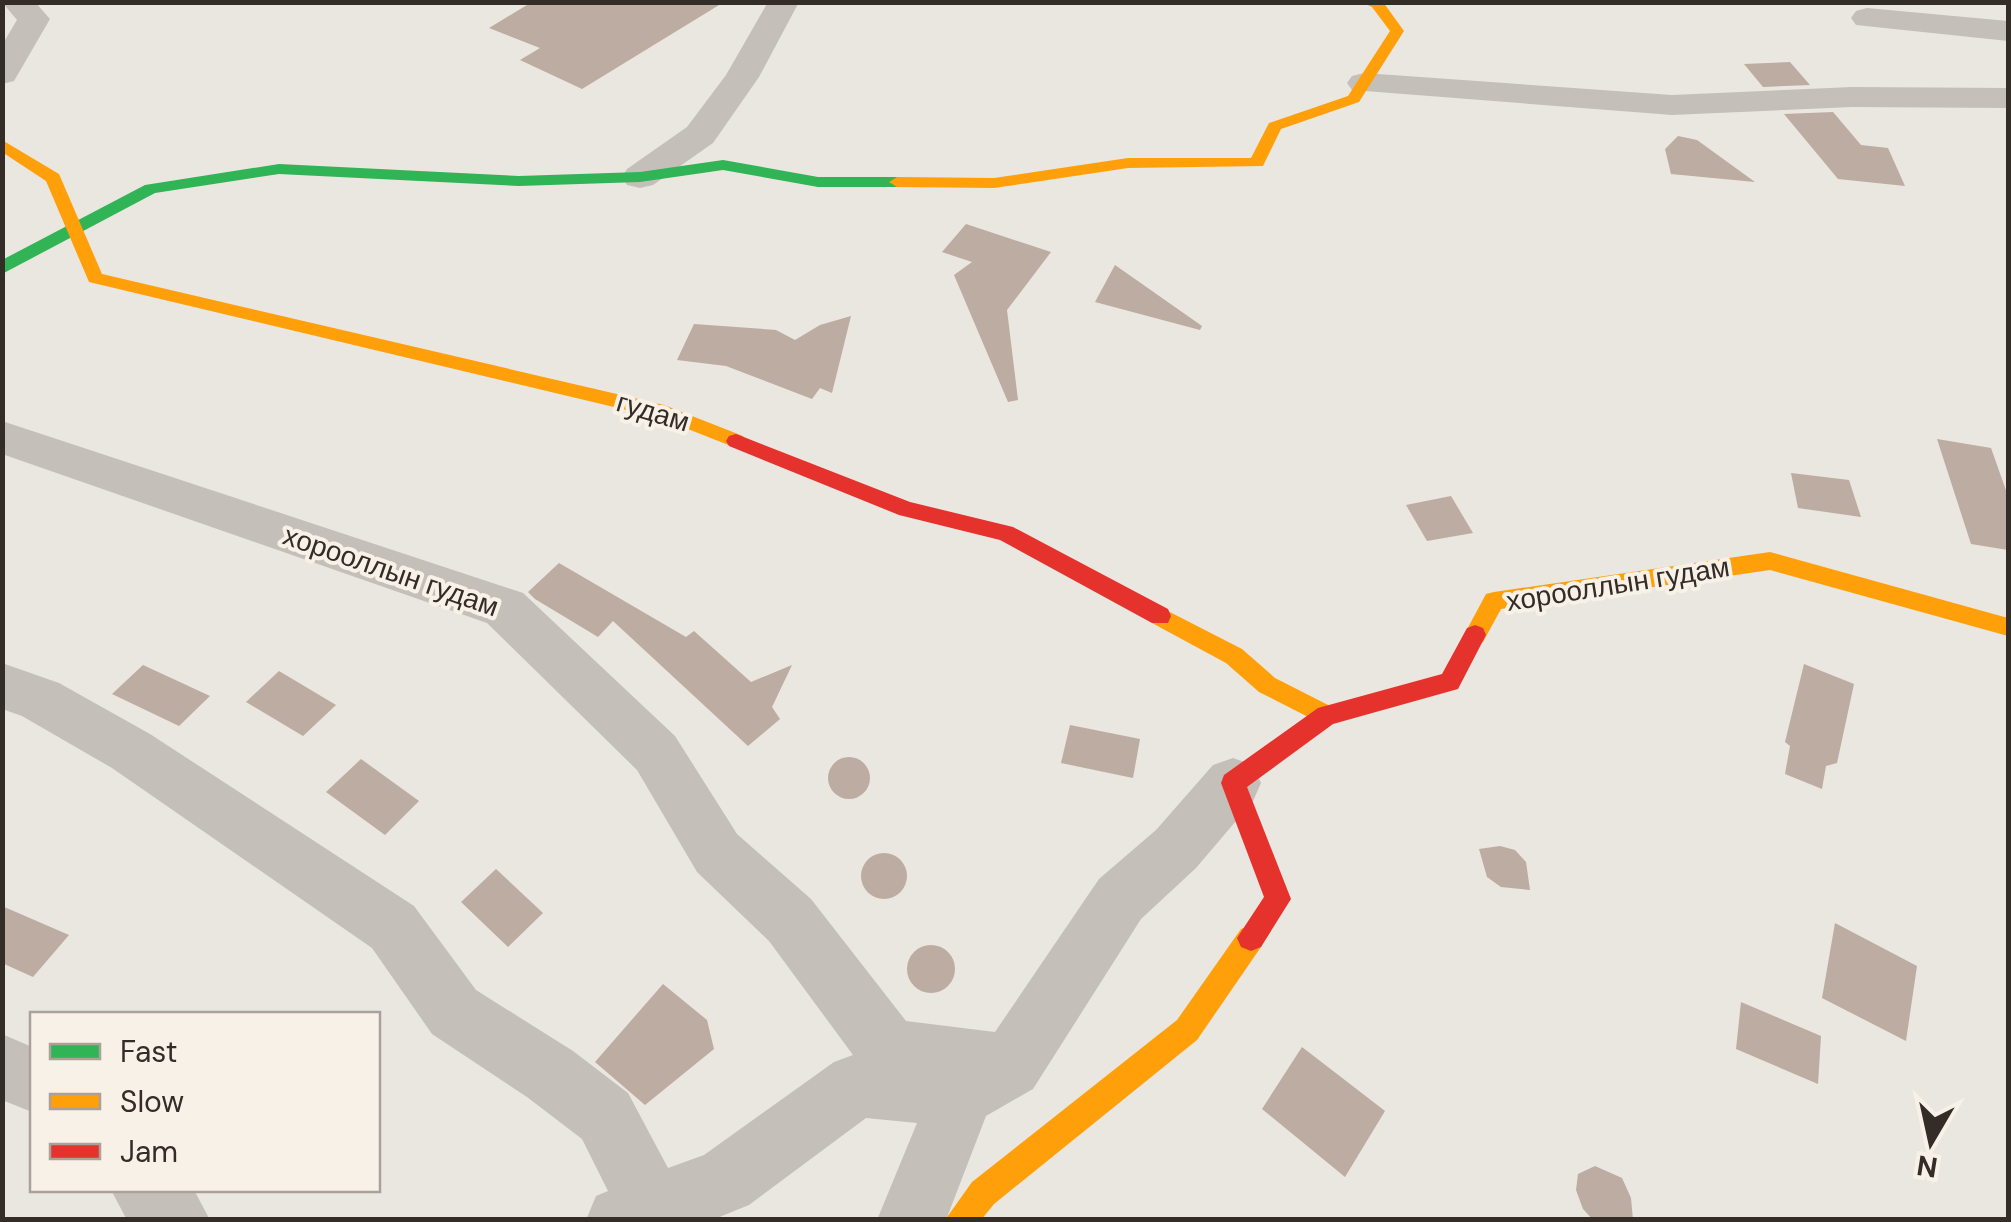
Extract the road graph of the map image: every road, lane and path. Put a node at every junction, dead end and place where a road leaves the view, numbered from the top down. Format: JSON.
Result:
{"nodes":[{"id":1,"x":17,"y":2,"type":"edge"},
{"id":2,"x":784,"y":2,"type":"edge"},
{"id":3,"x":1368,"y":2,"type":"edge"},
{"id":4,"x":1867,"y":18,"type":"dead end"},
{"id":5,"x":2008,"y":32,"type":"edge"},
{"id":6,"x":2,"y":74,"type":"edge"},
{"id":7,"x":1364,"y":83,"type":"junction"},
{"id":8,"x":2008,"y":98,"type":"edge"},
{"id":9,"x":2,"y":144,"type":"edge"},
{"id":10,"x":19,"y":166,"type":"edge"},
{"id":11,"x":640,"y":177,"type":"junction"},
{"id":12,"x":75,"y":228,"type":"junction"},
{"id":13,"x":2,"y":268,"type":"edge"},
{"id":14,"x":2,"y":438,"type":"edge"},
{"id":15,"x":2008,"y":627,"type":"edge"},
{"id":16,"x":2,"y":686,"type":"edge"},
{"id":17,"x":1326,"y":716,"type":"junction"},
{"id":18,"x":1232,"y":784,"type":"junction"},
{"id":19,"x":2,"y":1066,"type":"edge"},
{"id":20,"x":30,"y":1079,"type":"edge"},
{"id":21,"x":986,"y":1080,"type":"junction"},
{"id":22,"x":147,"y":1192,"type":"edge"},
{"id":23,"x":636,"y":1213,"type":"edge"},
{"id":24,"x":176,"y":1220,"type":"edge"},
{"id":25,"x":911,"y":1220,"type":"edge"},
{"id":26,"x":960,"y":1220,"type":"edge"}],
"edges":[{"from":1,"to":6,"type":"street"},
{"from":2,"to":11,"type":"street"},
{"from":3,"to":7,"type":"street"},
{"from":4,"to":5,"type":"street"},
{"from":7,"to":8,"type":"street"},
{"from":7,"to":11,"type":"street"},
{"from":9,"to":10,"type":"street","name":"гудам"},
{"from":10,"to":12,"type":"street","name":"гудам"},
{"from":11,"to":12,"type":"street"},
{"from":12,"to":13,"type":"street"},
{"from":12,"to":17,"type":"street","name":"гудам"},
{"from":14,"to":21,"type":"street","name":"хорооллын гудам"},
{"from":15,"to":17,"type":"street","name":"хорооллын гудам"},
{"from":16,"to":23,"type":"street"},
{"from":17,"to":18,"type":"street","name":"хорооллын гудам"},
{"from":18,"to":21,"type":"street","name":"хорооллын гудам"},
{"from":18,"to":26,"type":"street"},
{"from":19,"to":20,"type":"street"},
{"from":21,"to":23,"type":"street"},
{"from":21,"to":25,"type":"street"},
{"from":22,"to":24,"type":"street"}]}
